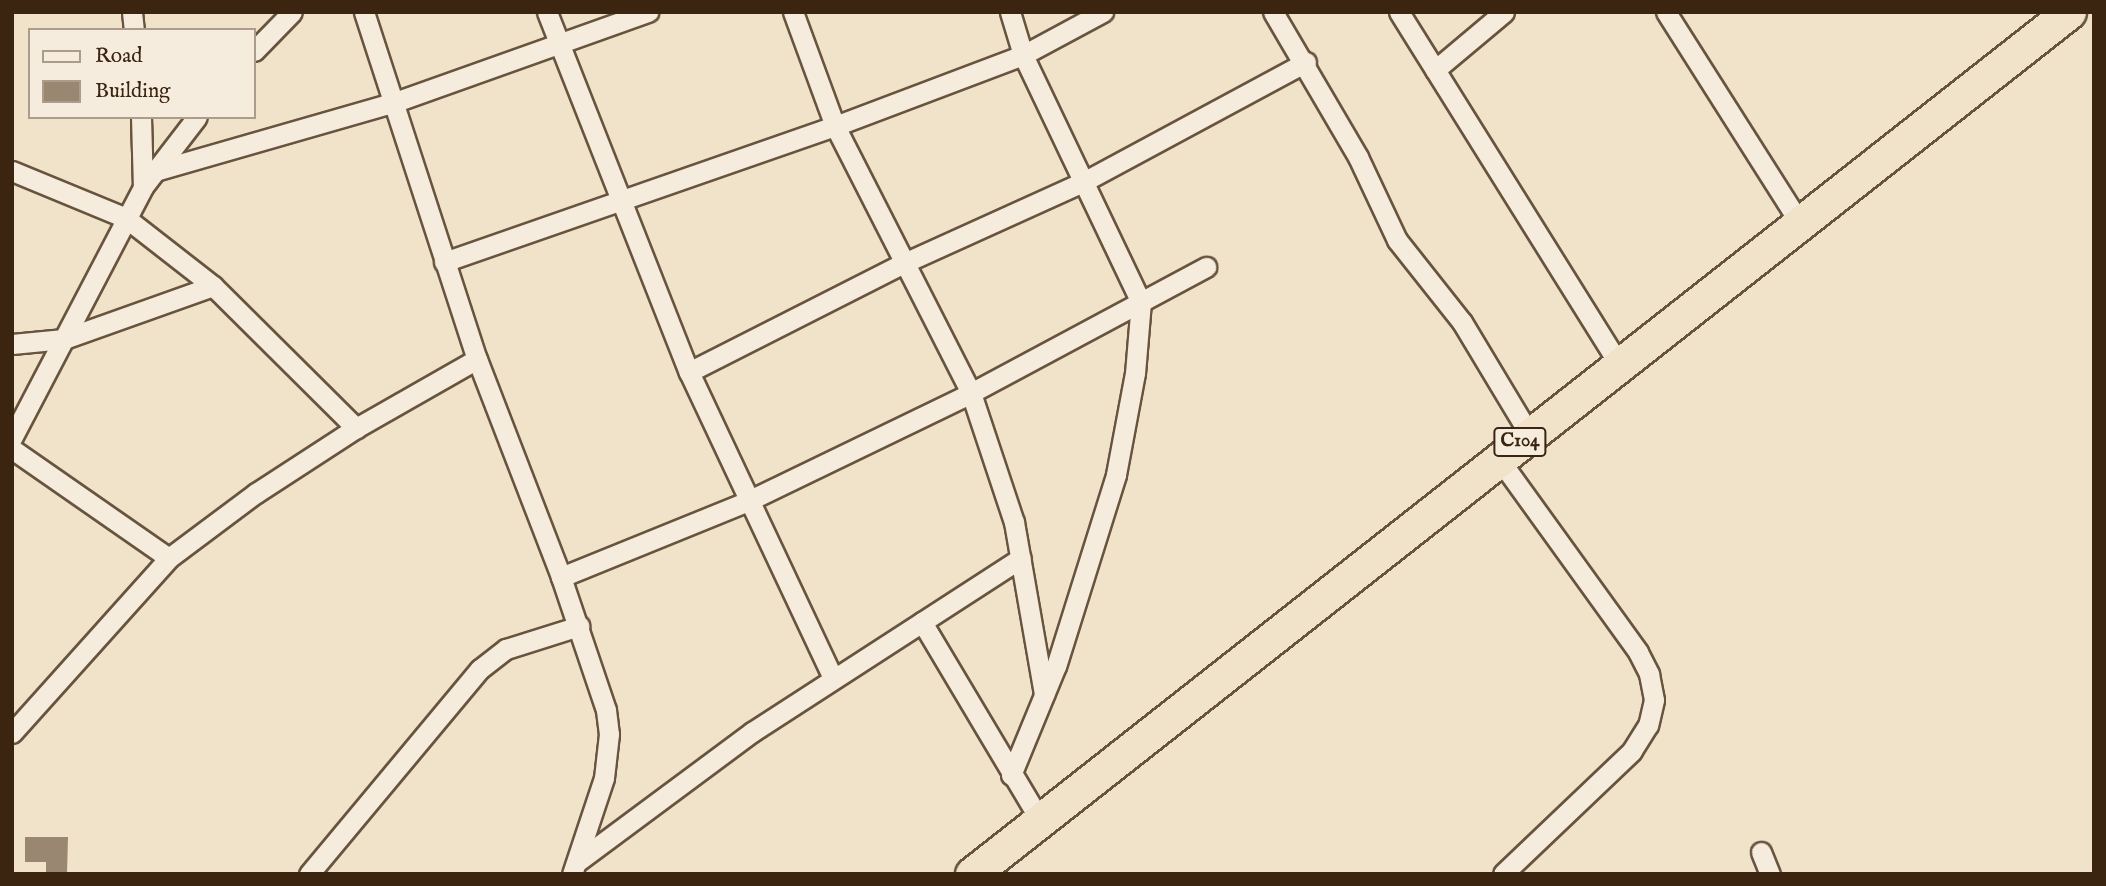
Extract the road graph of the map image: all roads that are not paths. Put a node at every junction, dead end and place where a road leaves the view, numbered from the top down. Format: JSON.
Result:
{"nodes":[{"id":1,"x":292,"y":12,"type":"edge"},
{"id":2,"x":364,"y":12,"type":"edge"},
{"id":3,"x":547,"y":12,"type":"edge"},
{"id":4,"x":648,"y":12,"type":"edge"},
{"id":5,"x":793,"y":12,"type":"edge"},
{"id":6,"x":1010,"y":12,"type":"edge"},
{"id":7,"x":1103,"y":12,"type":"edge"},
{"id":8,"x":1273,"y":12,"type":"edge"},
{"id":9,"x":1399,"y":12,"type":"edge"},
{"id":10,"x":1504,"y":12,"type":"edge"},
{"id":11,"x":1666,"y":12,"type":"edge"},
{"id":12,"x":2068,"y":12,"type":"edge"},
{"id":13,"x":558,"y":42,"type":"junction"},
{"id":14,"x":256,"y":49,"type":"edge"},
{"id":15,"x":1023,"y":55,"type":"junction"},
{"id":16,"x":1306,"y":62,"type":"junction"},
{"id":17,"x":1435,"y":70,"type":"junction"},
{"id":18,"x":395,"y":102,"type":"junction"},
{"id":19,"x":141,"y":119,"type":"edge"},
{"id":20,"x":195,"y":119,"type":"edge"},
{"id":21,"x":835,"y":126,"type":"junction"},
{"id":22,"x":12,"y":171,"type":"edge"},
{"id":23,"x":149,"y":179,"type":"junction"},
{"id":24,"x":1085,"y":181,"type":"junction"},
{"id":25,"x":621,"y":201,"type":"junction"},
{"id":26,"x":126,"y":218,"type":"junction"},
{"id":27,"x":1800,"y":223,"type":"junction"},
{"id":28,"x":444,"y":262,"type":"junction"},
{"id":29,"x":902,"y":264,"type":"junction"},
{"id":30,"x":1206,"y":267,"type":"dead end"},
{"id":31,"x":213,"y":286,"type":"junction"},
{"id":32,"x":1142,"y":302,"type":"junction"},
{"id":33,"x":64,"y":339,"type":"junction"},
{"id":34,"x":12,"y":344,"type":"edge"},
{"id":35,"x":477,"y":359,"type":"junction"},
{"id":36,"x":1619,"y":364,"type":"junction"},
{"id":37,"x":689,"y":372,"type":"junction"},
{"id":38,"x":971,"y":393,"type":"junction"},
{"id":39,"x":356,"y":428,"type":"junction"},
{"id":40,"x":1530,"y":435,"type":"junction"},
{"id":41,"x":12,"y":438,"type":"edge"},
{"id":42,"x":12,"y":449,"type":"edge"},
{"id":43,"x":1499,"y":459,"type":"junction"},
{"id":44,"x":748,"y":501,"type":"junction"},
{"id":45,"x":169,"y":558,"type":"junction"},
{"id":46,"x":1021,"y":558,"type":"junction"},
{"id":47,"x":561,"y":577,"type":"junction"},
{"id":48,"x":922,"y":622,"type":"junction"},
{"id":49,"x":579,"y":626,"type":"junction"},
{"id":50,"x":833,"y":678,"type":"junction"},
{"id":51,"x":1044,"y":695,"type":"junction"},
{"id":52,"x":12,"y":733,"type":"edge"},
{"id":53,"x":1011,"y":775,"type":"junction"},
{"id":54,"x":1039,"y":818,"type":"junction"},
{"id":55,"x":1761,"y":852,"type":"dead end"},
{"id":56,"x":574,"y":868,"type":"edge"},
{"id":57,"x":309,"y":874,"type":"edge"},
{"id":58,"x":971,"y":874,"type":"edge"},
{"id":59,"x":1503,"y":874,"type":"edge"},
{"id":60,"x":1770,"y":874,"type":"edge"}],
"edges":[{"from":1,"to":14,"type":"street"},
{"from":2,"to":18,"type":"street"},
{"from":3,"to":13,"type":"street"},
{"from":4,"to":13,"type":"street"},
{"from":5,"to":21,"type":"street"},
{"from":6,"to":15,"type":"street"},
{"from":7,"to":15,"type":"street"},
{"from":8,"to":16,"type":"street"},
{"from":9,"to":17,"type":"street"},
{"from":10,"to":17,"type":"street"},
{"from":11,"to":27,"type":"street"},
{"from":12,"to":27,"type":"highway","number":"C104"},
{"from":13,"to":18,"type":"street"},
{"from":13,"to":25,"type":"street"},
{"from":15,"to":21,"type":"street"},
{"from":15,"to":24,"type":"street"},
{"from":16,"to":24,"type":"street"},
{"from":16,"to":40,"type":"street"},
{"from":17,"to":36,"type":"street"},
{"from":18,"to":23,"type":"street"},
{"from":18,"to":28,"type":"street"},
{"from":19,"to":23,"type":"street"},
{"from":20,"to":23,"type":"street"},
{"from":21,"to":25,"type":"street"},
{"from":21,"to":29,"type":"street"},
{"from":22,"to":26,"type":"street"},
{"from":23,"to":26,"type":"street"},
{"from":24,"to":29,"type":"street"},
{"from":24,"to":32,"type":"street"},
{"from":25,"to":28,"type":"street"},
{"from":25,"to":37,"type":"street"},
{"from":26,"to":31,"type":"street"},
{"from":26,"to":33,"type":"street"},
{"from":27,"to":36,"type":"highway","number":"C104"},
{"from":28,"to":35,"type":"street"},
{"from":29,"to":37,"type":"street"},
{"from":29,"to":38,"type":"street"},
{"from":30,"to":32,"type":"street"},
{"from":31,"to":33,"type":"street"},
{"from":31,"to":39,"type":"street"},
{"from":32,"to":38,"type":"street"},
{"from":32,"to":51,"type":"street"},
{"from":33,"to":34,"type":"street"},
{"from":33,"to":41,"type":"street"},
{"from":35,"to":39,"type":"street"},
{"from":35,"to":47,"type":"street"},
{"from":36,"to":40,"type":"highway","number":"C104"},
{"from":37,"to":44,"type":"street"},
{"from":38,"to":44,"type":"street"},
{"from":38,"to":46,"type":"street"},
{"from":39,"to":45,"type":"street"},
{"from":40,"to":43,"type":"highway","number":"C104"},
{"from":42,"to":45,"type":"street"},
{"from":43,"to":54,"type":"highway","number":"C104"},
{"from":43,"to":59,"type":"street"},
{"from":44,"to":47,"type":"street"},
{"from":44,"to":50,"type":"street"},
{"from":45,"to":52,"type":"street"},
{"from":46,"to":48,"type":"street"},
{"from":46,"to":51,"type":"street"},
{"from":47,"to":49,"type":"street"},
{"from":48,"to":50,"type":"street"},
{"from":48,"to":53,"type":"street"},
{"from":49,"to":56,"type":"street"},
{"from":49,"to":57,"type":"street"},
{"from":50,"to":56,"type":"street"},
{"from":51,"to":53,"type":"street"},
{"from":53,"to":54,"type":"street"},
{"from":54,"to":58,"type":"highway","number":"C104"},
{"from":55,"to":60,"type":"street"}]}
